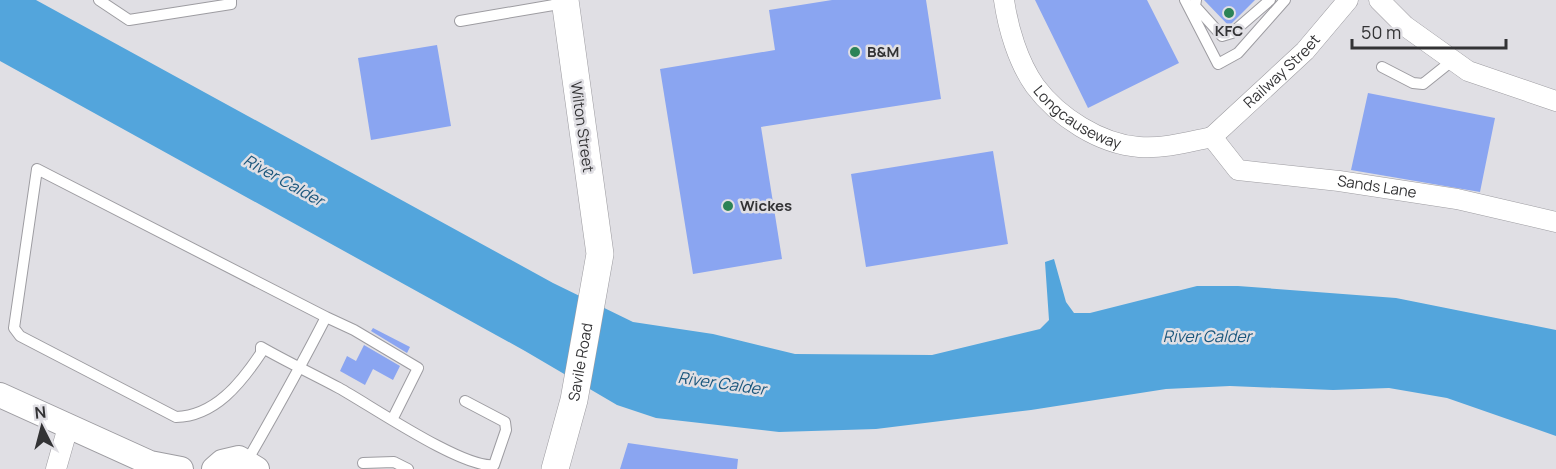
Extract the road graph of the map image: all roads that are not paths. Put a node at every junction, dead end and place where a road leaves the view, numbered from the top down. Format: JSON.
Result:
{"nodes":[{"id":1,"x":99,"y":0,"type":"edge"},
{"id":2,"x":231,"y":0,"type":"edge"},
{"id":3,"x":1004,"y":0,"type":"edge"},
{"id":4,"x":1185,"y":0,"type":"edge"},
{"id":5,"x":1196,"y":0,"type":"edge"},
{"id":6,"x":1270,"y":0,"type":"edge"},
{"id":7,"x":1285,"y":0,"type":"edge"},
{"id":8,"x":1348,"y":0,"type":"edge"},
{"id":9,"x":1379,"y":0,"type":"edge"},
{"id":10,"x":568,"y":1,"type":"edge"},
{"id":11,"x":460,"y":21,"type":"dead end"},
{"id":12,"x":1453,"y":60,"type":"junction"},
{"id":13,"x":1382,"y":67,"type":"dead end"},
{"id":14,"x":1556,"y":101,"type":"edge"},
{"id":15,"x":1212,"y":137,"type":"junction"},
{"id":16,"x":1556,"y":222,"type":"edge"},
{"id":17,"x":600,"y":254,"type":"joint"},
{"id":18,"x":326,"y":317,"type":"junction"},
{"id":19,"x":299,"y":369,"type":"junction"},
{"id":20,"x":0,"y":395,"type":"edge"},
{"id":21,"x":465,"y":401,"type":"dead end"},
{"id":22,"x":392,"y":420,"type":"junction"},
{"id":23,"x":68,"y":427,"type":"junction"},
{"id":24,"x":363,"y":463,"type":"dead end"},
{"id":25,"x":252,"y":465,"type":"edge"},
{"id":26,"x":149,"y":466,"type":"edge"},
{"id":27,"x":379,"y":466,"type":"edge"},
{"id":28,"x":56,"y":469,"type":"edge"},
{"id":29,"x":181,"y":469,"type":"edge"},
{"id":30,"x":214,"y":469,"type":"edge"},
{"id":31,"x":408,"y":469,"type":"edge"},
{"id":32,"x":555,"y":469,"type":"edge"}],
"edges":[{"from":1,"to":2,"type":"lane"},
{"from":3,"to":15,"type":"street","name":"Longcauseway"},
{"from":4,"to":7,"type":"lane"},
{"from":5,"to":6,"type":"lane"},
{"from":8,"to":15,"type":"street","name":"Railway Street"},
{"from":9,"to":12,"type":"street"},
{"from":10,"to":11,"type":"lane"},
{"from":10,"to":17,"type":"main road","name":"Wilton Street"},
{"from":12,"to":13,"type":"lane"},
{"from":12,"to":14,"type":"street"},
{"from":15,"to":16,"type":"street","name":"Sands Lane"},
{"from":17,"to":32,"type":"main road","name":"Savile Road"},
{"from":18,"to":19,"type":"lane"},
{"from":18,"to":19,"type":"lane"},
{"from":18,"to":22,"type":"lane"},
{"from":19,"to":22,"type":"lane"},
{"from":19,"to":25,"type":"lane"},
{"from":20,"to":23,"type":"street"},
{"from":21,"to":22,"type":"lane"},
{"from":23,"to":26,"type":"street"},
{"from":23,"to":28,"type":"street"},
{"from":24,"to":27,"type":"lane"},
{"from":25,"to":30,"type":"street"},
{"from":26,"to":29,"type":"street"},
{"from":27,"to":31,"type":"lane"}]}
